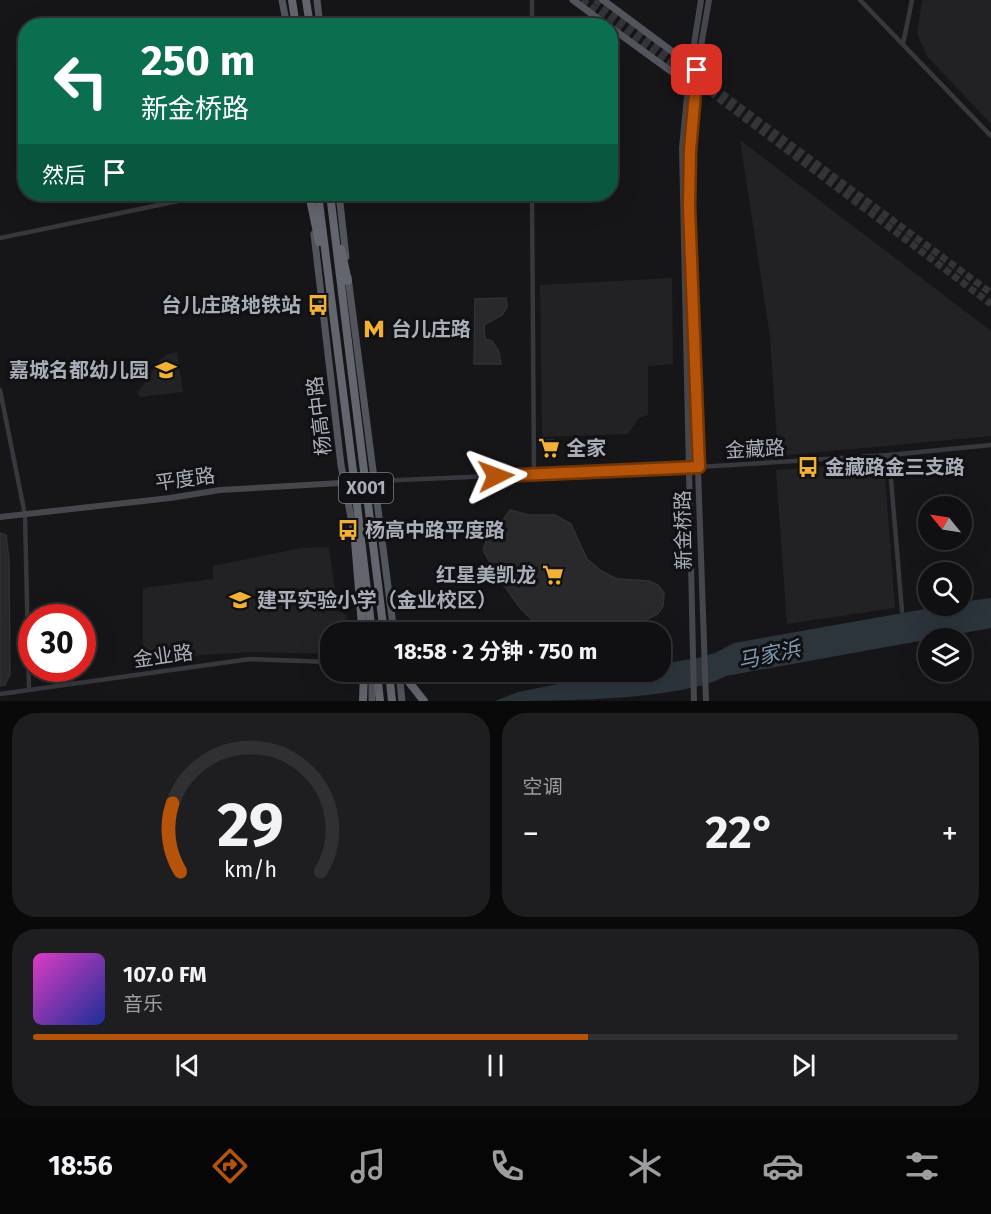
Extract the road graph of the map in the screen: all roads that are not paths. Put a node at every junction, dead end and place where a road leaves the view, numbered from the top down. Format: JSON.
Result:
{"nodes":[{"id":1,"x":282,"y":0,"type":"edge"},
{"id":2,"x":292,"y":0,"type":"edge"},
{"id":3,"x":306,"y":0,"type":"edge"},
{"id":4,"x":317,"y":0,"type":"edge"},
{"id":5,"x":532,"y":0,"type":"edge"},
{"id":6,"x":573,"y":0,"type":"edge"},
{"id":7,"x":603,"y":0,"type":"edge"},
{"id":8,"x":701,"y":0,"type":"edge"},
{"id":9,"x":709,"y":0,"type":"edge"},
{"id":10,"x":860,"y":0,"type":"edge"},
{"id":11,"x":912,"y":0,"type":"edge"},
{"id":12,"x":285,"y":18,"type":"edge"},
{"id":13,"x":295,"y":18,"type":"edge"},
{"id":14,"x":308,"y":18,"type":"edge"},
{"id":15,"x":319,"y":18,"type":"edge"},
{"id":16,"x":532,"y":18,"type":"edge"},
{"id":17,"x":598,"y":18,"type":"edge"},
{"id":18,"x":618,"y":33,"type":"edge"},
{"id":19,"x":903,"y":44,"type":"junction"},
{"id":20,"x":690,"y":63,"type":"junction"},
{"id":21,"x":697,"y":70,"type":"junction"},
{"id":22,"x":691,"y":86,"type":"junction"},
{"id":23,"x":991,"y":136,"type":"edge"},
{"id":24,"x":178,"y":201,"type":"edge"},
{"id":25,"x":311,"y":201,"type":"edge"},
{"id":26,"x":319,"y":201,"type":"edge"},
{"id":27,"x":330,"y":201,"type":"edge"},
{"id":28,"x":340,"y":201,"type":"edge"},
{"id":29,"x":532,"y":201,"type":"edge"},
{"id":30,"x":311,"y":204,"type":"junction"},
{"id":31,"x":331,"y":209,"type":"junction"},
{"id":32,"x":0,"y":238,"type":"edge"},
{"id":33,"x":348,"y":280,"type":"junction"},
{"id":34,"x":331,"y":295,"type":"junction"},
{"id":35,"x":0,"y":390,"type":"edge"},
{"id":36,"x":991,"y":445,"type":"edge"},
{"id":37,"x":890,"y":455,"type":"junction"},
{"id":38,"x":689,"y":467,"type":"junction"},
{"id":39,"x":699,"y":467,"type":"junction"},
{"id":40,"x":353,"y":471,"type":"junction"},
{"id":41,"x":534,"y":474,"type":"junction"},
{"id":42,"x":376,"y":481,"type":"junction"},
{"id":43,"x":345,"y":482,"type":"junction"},
{"id":44,"x":25,"y":515,"type":"junction"},
{"id":45,"x":0,"y":517,"type":"edge"},
{"id":46,"x":370,"y":519,"type":"junction"},
{"id":47,"x":902,"y":611,"type":"dead end"},
{"id":48,"x":361,"y":622,"type":"edge"},
{"id":49,"x":368,"y":622,"type":"edge"},
{"id":50,"x":369,"y":622,"type":"edge"},
{"id":51,"x":383,"y":622,"type":"edge"},
{"id":52,"x":387,"y":622,"type":"edge"},
{"id":53,"x":393,"y":622,"type":"edge"},
{"id":54,"x":320,"y":662,"type":"edge"},
{"id":55,"x":364,"y":682,"type":"edge"},
{"id":56,"x":372,"y":682,"type":"edge"},
{"id":57,"x":377,"y":682,"type":"edge"},
{"id":58,"x":390,"y":682,"type":"edge"},
{"id":59,"x":401,"y":682,"type":"edge"},
{"id":60,"x":408,"y":682,"type":"edge"},
{"id":61,"x":29,"y":690,"type":"junction"},
{"id":62,"x":0,"y":694,"type":"edge"},
{"id":63,"x":402,"y":699,"type":"edge"},
{"id":64,"x":363,"y":701,"type":"edge"},
{"id":65,"x":372,"y":701,"type":"edge"},
{"id":66,"x":380,"y":701,"type":"edge"},
{"id":67,"x":392,"y":701,"type":"edge"},
{"id":68,"x":424,"y":701,"type":"edge"},
{"id":69,"x":694,"y":701,"type":"edge"},
{"id":70,"x":706,"y":701,"type":"edge"}],
"edges":[{"from":1,"to":12,"type":"main road"},
{"from":2,"to":13,"type":"highway"},
{"from":3,"to":14,"type":"highway"},
{"from":4,"to":15,"type":"main road"},
{"from":5,"to":16,"type":"street"},
{"from":6,"to":17,"type":"main road"},
{"from":7,"to":20,"type":"main road"},
{"from":8,"to":20,"type":"street","name":"新金桥路"},
{"from":9,"to":21,"type":"street","name":"新金桥路"},
{"from":10,"to":19,"type":"street"},
{"from":11,"to":19,"type":"street"},
{"from":18,"to":22,"type":"main road"},
{"from":19,"to":23,"type":"street"},
{"from":20,"to":21,"type":"main road"},
{"from":20,"to":22,"type":"street","name":"新金桥路"},
{"from":21,"to":22,"type":"street","name":"新金桥路"},
{"from":22,"to":38,"type":"street","name":"新金桥路"},
{"from":22,"to":39,"type":"street","name":"新金桥路"},
{"from":24,"to":32,"type":"street"},
{"from":25,"to":30,"type":"main road","name":"杨高中路","number":"X001"},
{"from":26,"to":34,"type":"highway","name":"杨高中路","number":"X001"},
{"from":27,"to":31,"type":"highway","name":"杨高中路","number":"X001"},
{"from":28,"to":33,"type":"main road","number":"X001"},
{"from":29,"to":41,"type":"street"},
{"from":30,"to":34,"type":"highway"},
{"from":30,"to":43,"type":"main road","name":"杨高中路","number":"X001"},
{"from":31,"to":33,"type":"highway"},
{"from":31,"to":46,"type":"highway","name":"杨高中路","number":"X001","bridge":true},
{"from":33,"to":42,"type":"main road","number":"X001"},
{"from":34,"to":40,"type":"highway","name":"杨高中路","number":"X001"},
{"from":35,"to":44,"type":"street"},
{"from":36,"to":37,"type":"street","name":"金藏路"},
{"from":37,"to":39,"type":"street","name":"金藏路"},
{"from":37,"to":47,"type":"street"},
{"from":38,"to":39,"type":"street","name":"金藏路"},
{"from":38,"to":41,"type":"street","name":"金藏路"},
{"from":38,"to":69,"type":"street","name":"新金桥路"},
{"from":39,"to":70,"type":"street","name":"新金桥路"},
{"from":40,"to":48,"type":"highway","bridge":true},
{"from":40,"to":50,"type":"highway","name":"杨高中路","number":"X001","bridge":true},
{"from":41,"to":42,"type":"street","name":"金藏路"},
{"from":42,"to":43,"type":"street","name":"平度路"},
{"from":42,"to":53,"type":"main road","number":"X001"},
{"from":43,"to":44,"type":"street","name":"平度路"},
{"from":43,"to":49,"type":"main road","name":"杨高中路","number":"X001"},
{"from":44,"to":45,"type":"street","name":"平度路"},
{"from":44,"to":61,"type":"street"},
{"from":46,"to":51,"type":"highway","name":"杨高中路","number":"X001","bridge":true},
{"from":46,"to":52,"type":"highway","bridge":true},
{"from":54,"to":61,"type":"street","name":"金业路"},
{"from":55,"to":64,"type":"highway"},
{"from":56,"to":65,"type":"main road"},
{"from":57,"to":66,"type":"highway"},
{"from":58,"to":67,"type":"highway"},
{"from":59,"to":63,"type":"main road"},
{"from":60,"to":68,"type":"highway"},
{"from":61,"to":62,"type":"street","name":"金业路"}]}
